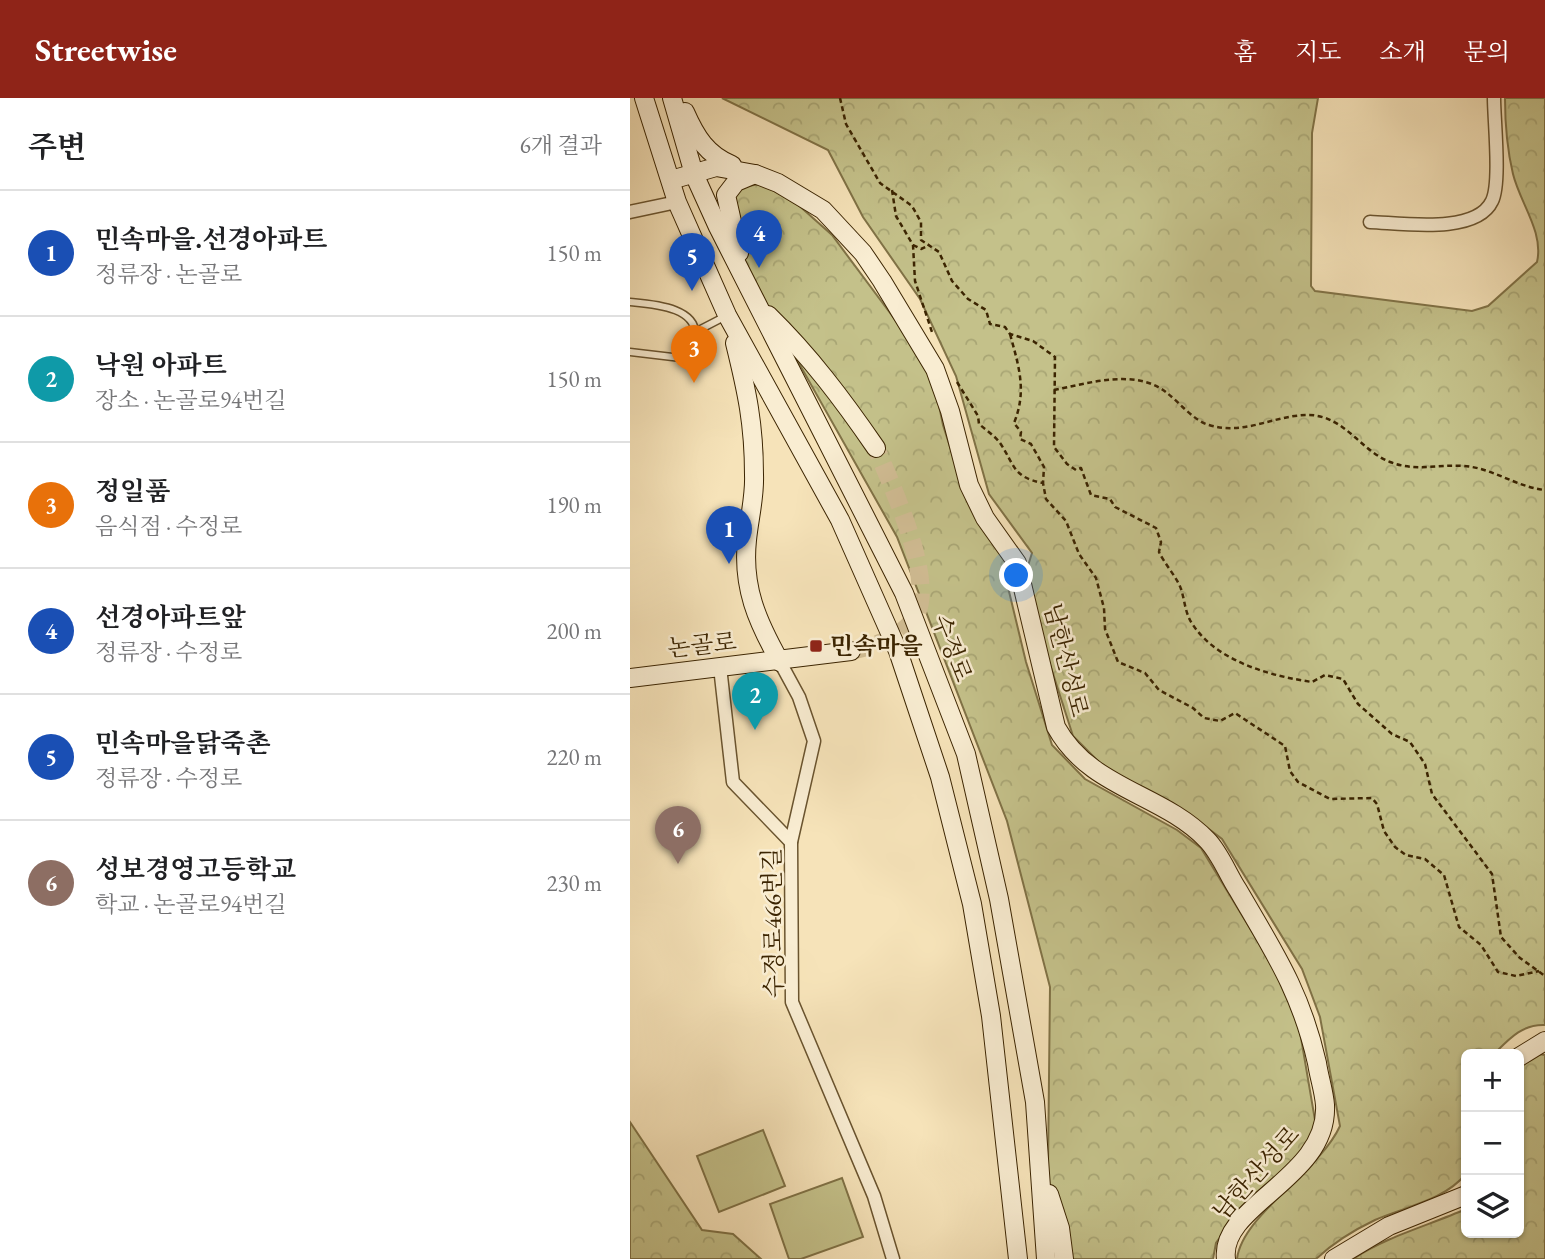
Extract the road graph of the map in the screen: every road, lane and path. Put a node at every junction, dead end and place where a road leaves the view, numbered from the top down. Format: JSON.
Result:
{"nodes":[{"id":1,"x":644,"y":98,"type":"edge"},
{"id":2,"x":672,"y":98,"type":"edge"},
{"id":3,"x":679,"y":98,"type":"edge"},
{"id":4,"x":840,"y":98,"type":"edge"},
{"id":5,"x":1494,"y":98,"type":"edge"},
{"id":6,"x":694,"y":174,"type":"junction"},
{"id":7,"x":755,"y":174,"type":"junction"},
{"id":8,"x":671,"y":180,"type":"junction"},
{"id":9,"x":892,"y":190,"type":"junction"},
{"id":10,"x":702,"y":191,"type":"junction"},
{"id":11,"x":677,"y":202,"type":"junction"},
{"id":12,"x":630,"y":212,"type":"edge"},
{"id":13,"x":1370,"y":222,"type":"dead end"},
{"id":14,"x":913,"y":245,"type":"junction"},
{"id":15,"x":928,"y":246,"type":"junction"},
{"id":16,"x":744,"y":276,"type":"junction"},
{"id":17,"x":630,"y":302,"type":"edge"},
{"id":18,"x":757,"y":304,"type":"junction"},
{"id":19,"x":727,"y":315,"type":"junction"},
{"id":20,"x":695,"y":332,"type":"junction"},
{"id":21,"x":1010,"y":334,"type":"junction"},
{"id":22,"x":934,"y":337,"type":"dead end"},
{"id":23,"x":630,"y":352,"type":"edge"},
{"id":24,"x":953,"y":375,"type":"dead end"},
{"id":25,"x":1052,"y":390,"type":"junction"},
{"id":26,"x":876,"y":448,"type":"tunnel mouth"},
{"id":27,"x":1043,"y":483,"type":"junction"},
{"id":28,"x":1545,"y":490,"type":"edge"},
{"id":29,"x":851,"y":651,"type":"tunnel mouth"},
{"id":30,"x":780,"y":662,"type":"junction"},
{"id":31,"x":720,"y":667,"type":"junction"},
{"id":32,"x":630,"y":678,"type":"edge"},
{"id":33,"x":791,"y":842,"type":"junction"},
{"id":34,"x":1540,"y":971,"type":"junction"},
{"id":35,"x":1545,"y":976,"type":"edge"},
{"id":36,"x":1545,"y":1041,"type":"edge"},
{"id":37,"x":1524,"y":1053,"type":"edge"},
{"id":38,"x":1041,"y":1169,"type":"junction"},
{"id":39,"x":1461,"y":1197,"type":"edge"},
{"id":40,"x":893,"y":1259,"type":"edge"},
{"id":41,"x":1018,"y":1259,"type":"edge"},
{"id":42,"x":1046,"y":1259,"type":"edge"},
{"id":43,"x":1064,"y":1259,"type":"edge"},
{"id":44,"x":1226,"y":1259,"type":"edge"},
{"id":45,"x":1334,"y":1259,"type":"edge"}],
"edges":[{"from":1,"to":8,"type":"main road"},
{"from":2,"to":6,"type":"main road","name":"수정로"},
{"from":3,"to":7,"type":"main road"},
{"from":4,"to":9,"type":"path"},
{"from":5,"to":13,"type":"street"},
{"from":6,"to":7,"type":"main road","name":"남한산성로"},
{"from":6,"to":8,"type":"main road","name":"남한산성로"},
{"from":6,"to":10,"type":"main road","name":"수정로"},
{"from":7,"to":16,"type":"main road"},
{"from":7,"to":44,"type":"main road","name":"남한산성로"},
{"from":8,"to":11,"type":"main road"},
{"from":9,"to":14,"type":"path"},
{"from":9,"to":15,"type":"path"},
{"from":10,"to":11,"type":"main road"},
{"from":10,"to":16,"type":"main road","name":"수정로"},
{"from":11,"to":12,"type":"street"},
{"from":11,"to":19,"type":"main road"},
{"from":14,"to":15,"type":"path"},
{"from":14,"to":22,"type":"path"},
{"from":15,"to":21,"type":"path"},
{"from":16,"to":18,"type":"main road","name":"수정로"},
{"from":17,"to":20,"type":"lane"},
{"from":18,"to":26,"type":"main road"},
{"from":18,"to":38,"type":"main road","name":"수정로"},
{"from":19,"to":20,"type":"lane"},
{"from":19,"to":30,"type":"main road"},
{"from":19,"to":41,"type":"main road"},
{"from":20,"to":23,"type":"lane"},
{"from":21,"to":25,"type":"path"},
{"from":21,"to":27,"type":"path"},
{"from":24,"to":27,"type":"path"},
{"from":25,"to":28,"type":"path"},
{"from":25,"to":34,"type":"path"},
{"from":27,"to":34,"type":"path"},
{"from":29,"to":30,"type":"main road","name":"논골로"},
{"from":30,"to":31,"type":"main road","name":"논골로"},
{"from":30,"to":33,"type":"street","name":"수정로466번길"},
{"from":31,"to":32,"type":"main road","name":"논골로"},
{"from":31,"to":33,"type":"street"},
{"from":33,"to":40,"type":"street","name":"수정로466번길"},
{"from":34,"to":35,"type":"path"},
{"from":36,"to":37,"type":"main road"},
{"from":38,"to":42,"type":"main road","name":"수정로"},
{"from":38,"to":43,"type":"main road"},
{"from":39,"to":45,"type":"main road"}]}
